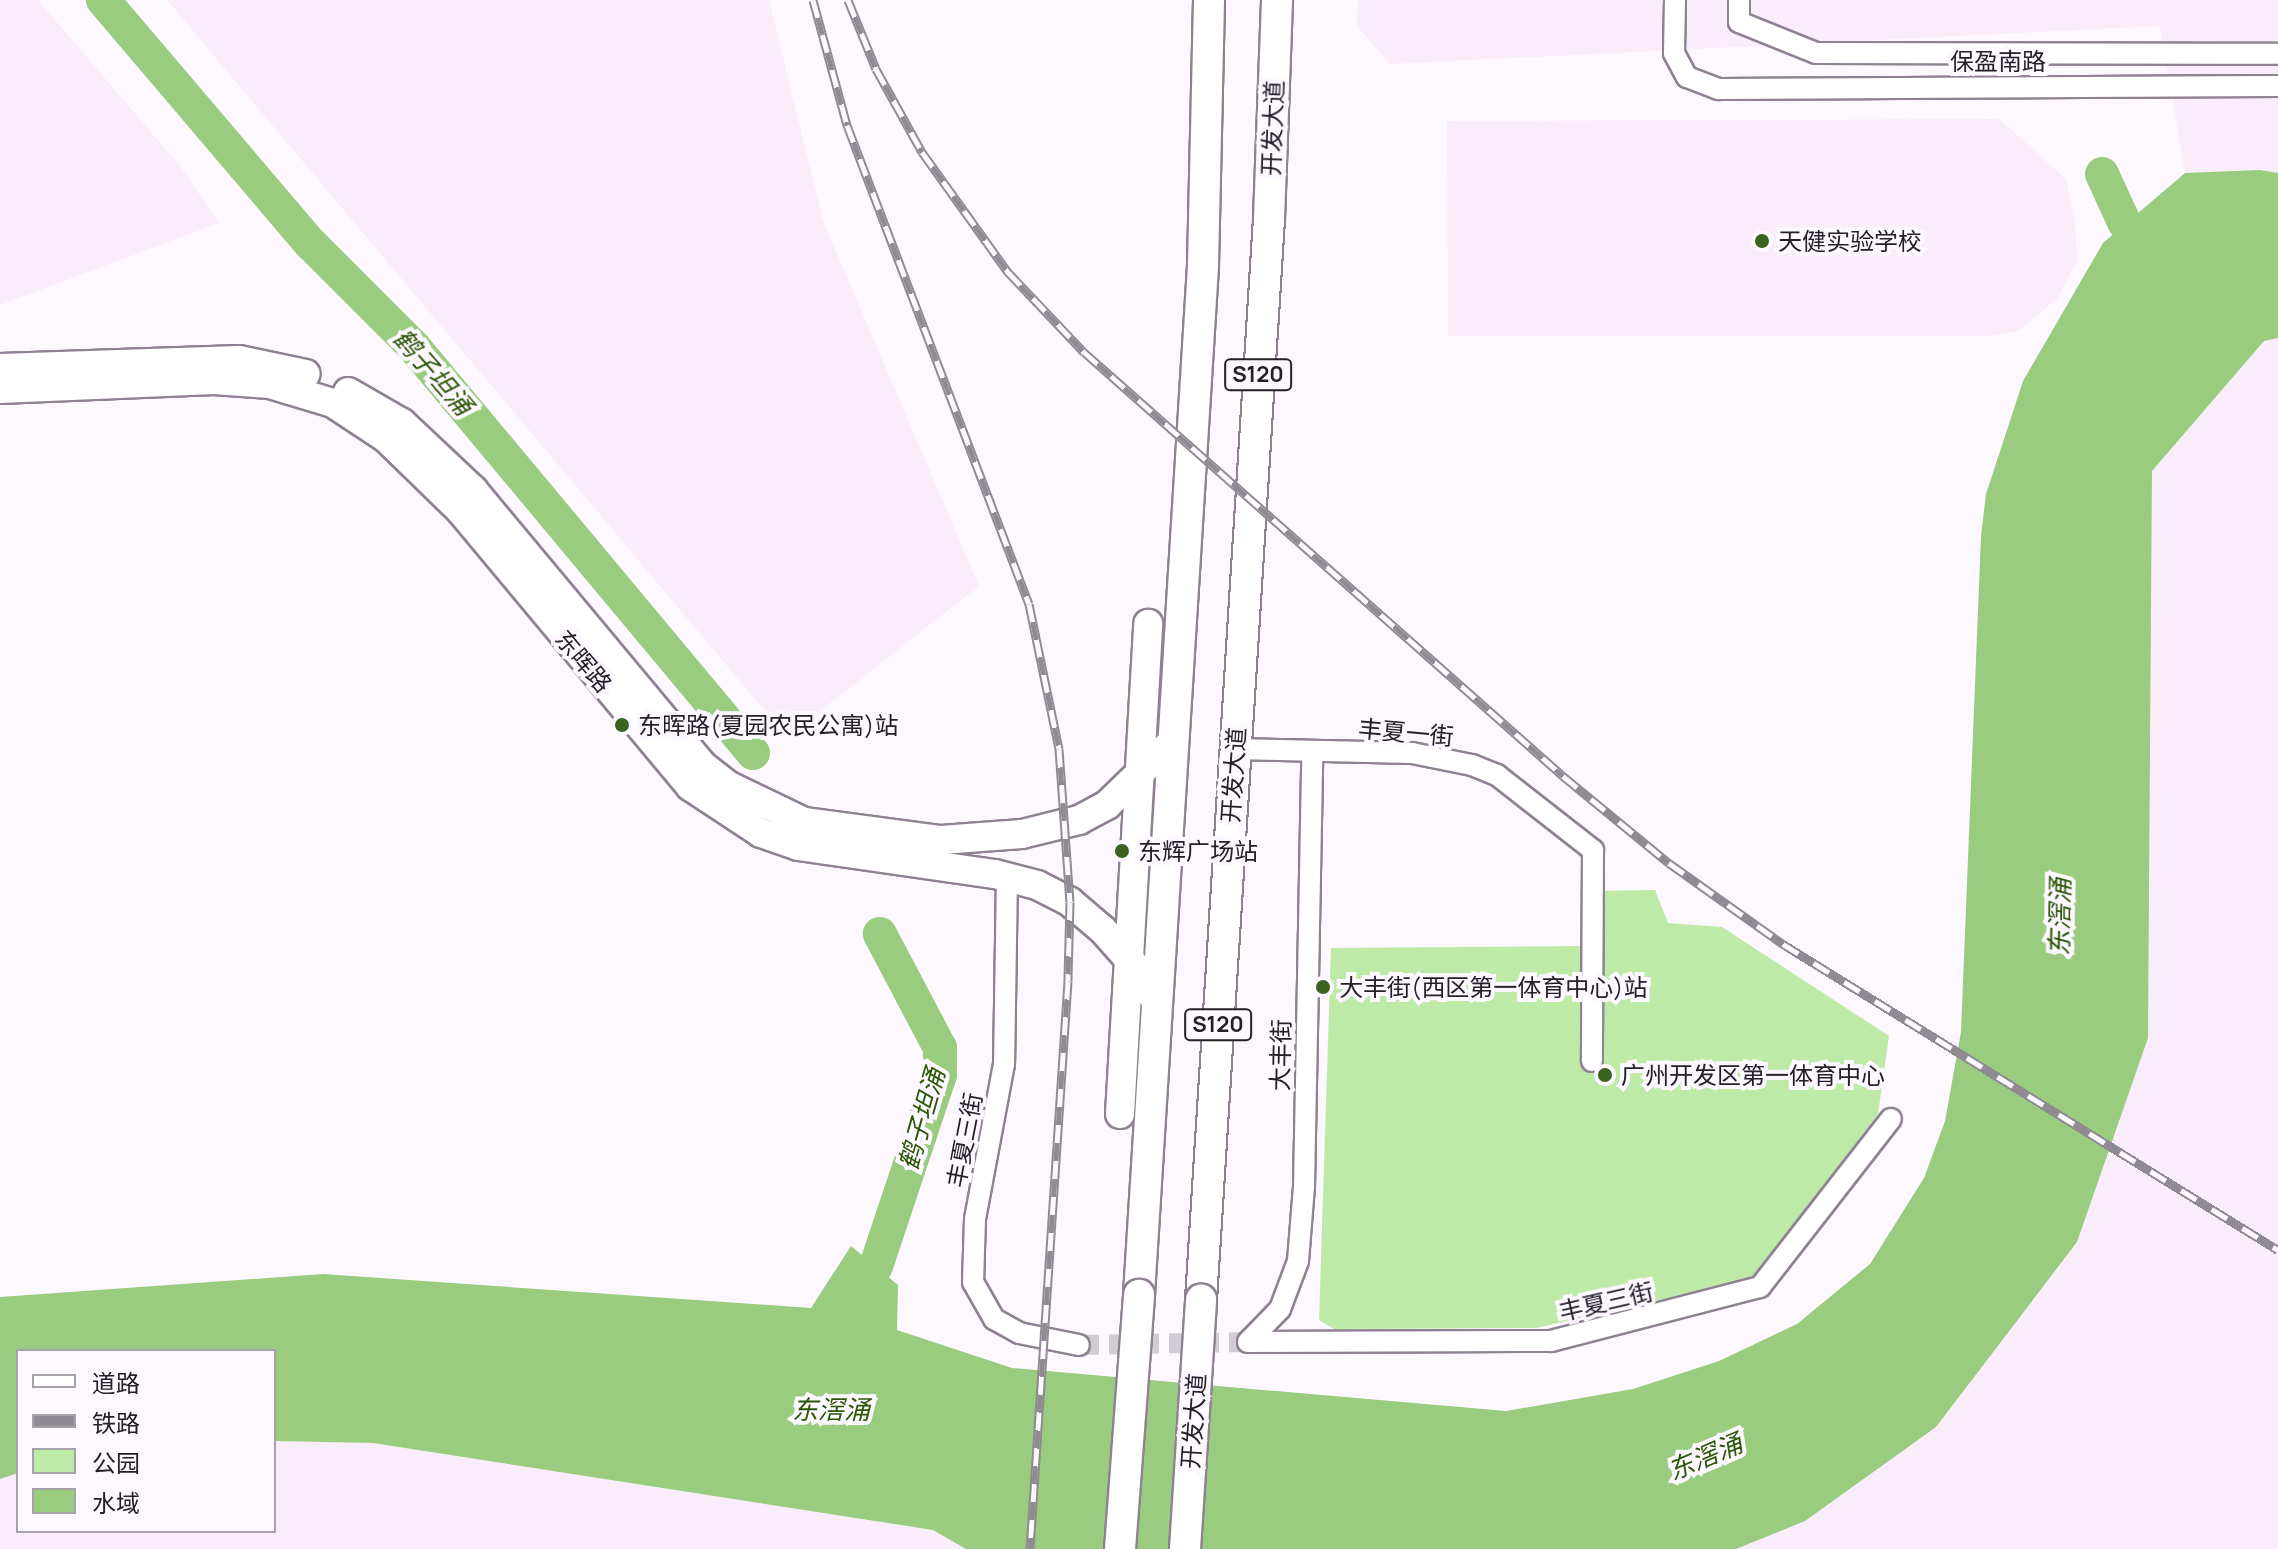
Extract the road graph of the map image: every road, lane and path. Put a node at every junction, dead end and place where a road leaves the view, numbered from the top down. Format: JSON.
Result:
{"nodes":[{"id":1,"x":1209,"y":0,"type":"edge"},
{"id":2,"x":1277,"y":0,"type":"edge"},
{"id":3,"x":1675,"y":0,"type":"edge"},
{"id":4,"x":1739,"y":0,"type":"edge"},
{"id":5,"x":2278,"y":54,"type":"edge"},
{"id":6,"x":2278,"y":86,"type":"edge"},
{"id":7,"x":0,"y":368,"type":"edge"},
{"id":8,"x":0,"y":389,"type":"edge"},
{"id":9,"x":1148,"y":624,"type":"dead end"},
{"id":10,"x":1171,"y":743,"type":"junction"},
{"id":11,"x":1235,"y":749,"type":"junction"},
{"id":12,"x":1312,"y":753,"type":"junction"},
{"id":13,"x":1138,"y":781,"type":"junction"},
{"id":14,"x":1007,"y":876,"type":"junction"},
{"id":15,"x":1129,"y":958,"type":"junction"},
{"id":16,"x":1154,"y":999,"type":"junction"},
{"id":17,"x":1592,"y":1061,"type":"dead end"},
{"id":18,"x":1120,"y":1114,"type":"dead end"},
{"id":19,"x":1891,"y":1119,"type":"dead end"},
{"id":20,"x":1248,"y":1342,"type":"joint"},
{"id":21,"x":1079,"y":1345,"type":"tunnel mouth"},
{"id":22,"x":1120,"y":1549,"type":"edge"},
{"id":23,"x":1185,"y":1549,"type":"edge"}],
"edges":[{"from":1,"to":10,"type":"main road","number":"S120"},
{"from":2,"to":11,"type":"main road","name":"开发大道","number":"S120"},
{"from":3,"to":6,"type":"street","name":"保盈南路"},
{"from":4,"to":5,"type":"street","name":"保盈南路"},
{"from":7,"to":13,"type":"street","name":"东晖路"},
{"from":8,"to":14,"type":"street","name":"东晖路"},
{"from":9,"to":13,"type":"street"},
{"from":10,"to":13,"type":"street","name":"东晖路"},
{"from":10,"to":16,"type":"main road","number":"S120"},
{"from":11,"to":12,"type":"street","name":"丰夏一街"},
{"from":11,"to":23,"type":"main road","name":"开发大道","number":"S120","bridge":true},
{"from":12,"to":17,"type":"street","name":"丰夏一街"},
{"from":12,"to":20,"type":"street","name":"大丰街"},
{"from":13,"to":15,"type":"street"},
{"from":14,"to":15,"type":"street","name":"东晖路"},
{"from":14,"to":21,"type":"street","name":"丰夏三街"},
{"from":15,"to":16,"type":"street","name":"东晖路"},
{"from":15,"to":18,"type":"street"},
{"from":16,"to":22,"type":"main road","number":"S120","bridge":true},
{"from":19,"to":20,"type":"street","name":"丰夏三街"}]}
